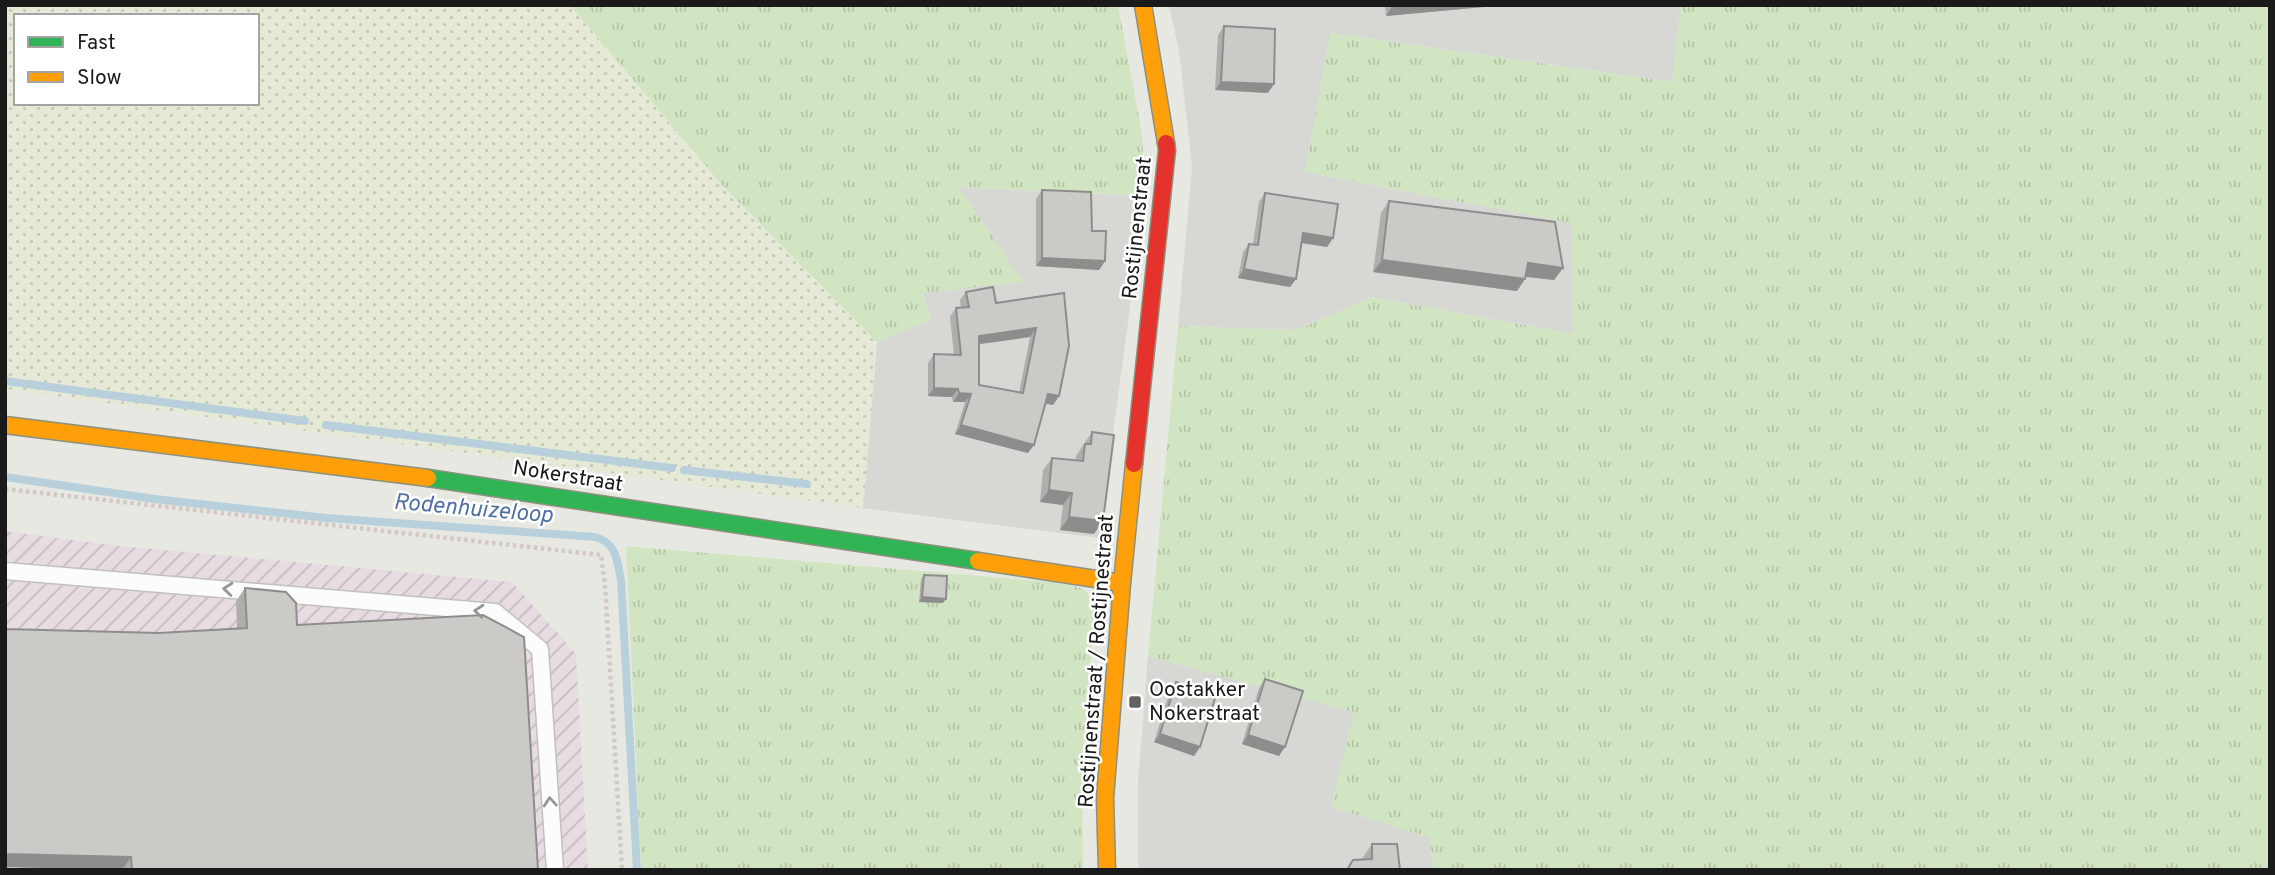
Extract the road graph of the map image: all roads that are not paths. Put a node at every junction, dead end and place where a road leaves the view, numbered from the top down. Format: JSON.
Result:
{"nodes":[{"id":1,"x":1143,"y":5,"type":"edge"},
{"id":2,"x":5,"y":425,"type":"edge"},
{"id":3,"x":1135,"y":456,"type":"joint"},
{"id":4,"x":5,"y":571,"type":"edge"},
{"id":5,"x":1122,"y":583,"type":"junction"},
{"id":6,"x":555,"y":870,"type":"edge"},
{"id":7,"x":1107,"y":870,"type":"edge"}],
"edges":[{"from":1,"to":3,"type":"street","name":"Rostijnenstraat"},
{"from":2,"to":5,"type":"street","name":"Nokerstraat"},
{"from":3,"to":5,"type":"street","name":"Rostijnenstraat / Rostijnestraat"},
{"from":6,"to":4,"type":"lane","one_way":true},
{"from":5,"to":7,"type":"street","name":"Rostijnenstraat / Rostijnestraat"}]}
